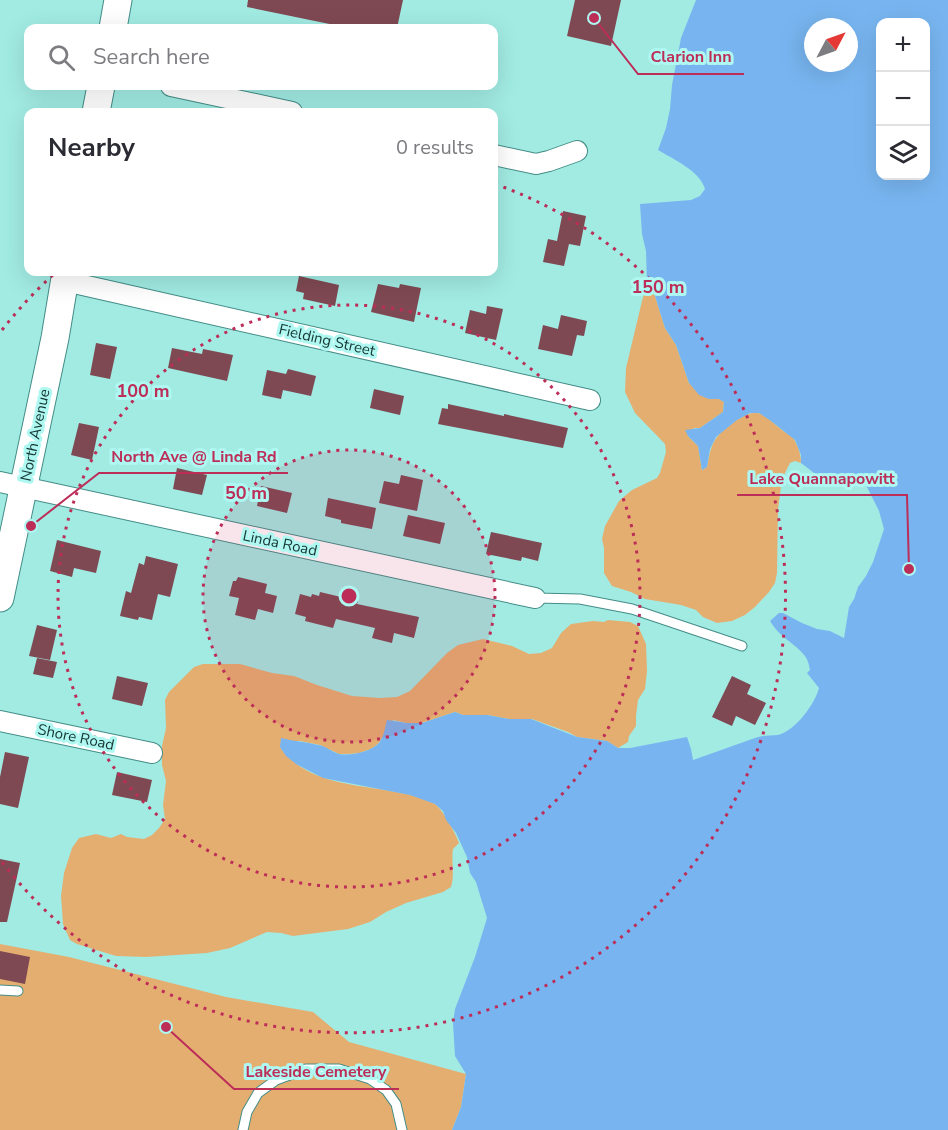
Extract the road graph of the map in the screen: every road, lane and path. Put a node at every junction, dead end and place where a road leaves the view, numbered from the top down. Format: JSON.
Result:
{"nodes":[{"id":1,"x":118,"y":0,"type":"edge"},
{"id":2,"x":113,"y":24,"type":"edge"},
{"id":3,"x":100,"y":90,"type":"edge"},
{"id":4,"x":190,"y":90,"type":"edge"},
{"id":5,"x":97,"y":108,"type":"edge"},
{"id":6,"x":273,"y":108,"type":"edge"},
{"id":7,"x":577,"y":150,"type":"dead end"},
{"id":8,"x":498,"y":156,"type":"edge"},
{"id":9,"x":66,"y":276,"type":"edge"},
{"id":10,"x":590,"y":400,"type":"dead end"},
{"id":11,"x":12,"y":485,"type":"edge"},
{"id":12,"x":0,"y":598,"type":"edge"},
{"id":13,"x":536,"y":598,"type":"joint"},
{"id":14,"x":742,"y":646,"type":"dead end"},
{"id":15,"x":0,"y":721,"type":"edge"},
{"id":16,"x":152,"y":753,"type":"dead end"},
{"id":17,"x":0,"y":990,"type":"edge"},
{"id":18,"x":18,"y":991,"type":"dead end"},
{"id":19,"x":243,"y":1130,"type":"edge"},
{"id":20,"x":402,"y":1130,"type":"edge"}],
"edges":[{"from":1,"to":2,"type":"street"},
{"from":3,"to":5,"type":"street"},
{"from":4,"to":6,"type":"street"},
{"from":7,"to":8,"type":"street"},
{"from":9,"to":10,"type":"street","name":"Fielding Street"},
{"from":9,"to":11,"type":"street","name":"North Avenue"},
{"from":11,"to":12,"type":"street","name":"North Avenue"},
{"from":11,"to":13,"type":"street","name":"Linda Road"},
{"from":13,"to":14,"type":"lane"},
{"from":15,"to":16,"type":"street","name":"Shore Road"},
{"from":17,"to":18,"type":"lane"},
{"from":19,"to":20,"type":"lane"}]}
